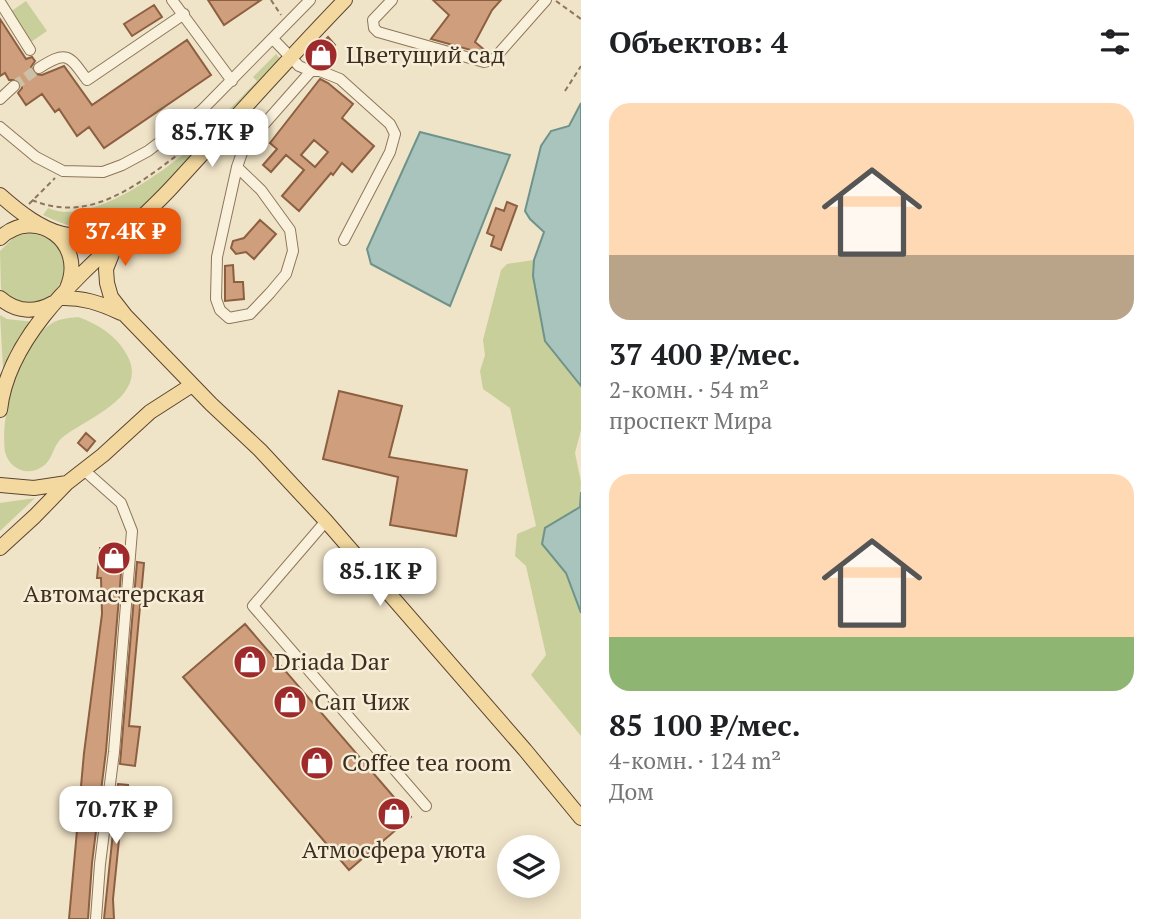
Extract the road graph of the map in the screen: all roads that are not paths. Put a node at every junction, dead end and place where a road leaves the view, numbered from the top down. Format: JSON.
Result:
{"nodes":[{"id":1,"x":172,"y":0,"type":"edge"},
{"id":2,"x":310,"y":0,"type":"edge"},
{"id":3,"x":345,"y":0,"type":"edge"},
{"id":4,"x":393,"y":0,"type":"edge"},
{"id":5,"x":546,"y":0,"type":"edge"},
{"id":6,"x":0,"y":2,"type":"edge"},
{"id":7,"x":184,"y":14,"type":"junction"},
{"id":8,"x":273,"y":39,"type":"junction"},
{"id":9,"x":30,"y":50,"type":"dead end"},
{"id":10,"x":290,"y":58,"type":"junction"},
{"id":11,"x":39,"y":68,"type":"tunnel mouth"},
{"id":12,"x":311,"y":71,"type":"junction"},
{"id":13,"x":232,"y":81,"type":"junction"},
{"id":14,"x":14,"y":86,"type":"tunnel mouth"},
{"id":15,"x":0,"y":99,"type":"edge"},
{"id":16,"x":228,"y":125,"type":"junction"},
{"id":17,"x":0,"y":127,"type":"edge"},
{"id":18,"x":244,"y":147,"type":"junction"},
{"id":19,"x":237,"y":167,"type":"junction"},
{"id":20,"x":169,"y":190,"type":"junction"},
{"id":21,"x":0,"y":195,"type":"edge"},
{"id":22,"x":52,"y":231,"type":"junction"},
{"id":23,"x":0,"y":238,"type":"edge"},
{"id":24,"x":118,"y":239,"type":"junction"},
{"id":25,"x":344,"y":240,"type":"dead end"},
{"id":26,"x":0,"y":298,"type":"edge"},
{"id":27,"x":59,"y":298,"type":"junction"},
{"id":28,"x":125,"y":314,"type":"junction"},
{"id":29,"x":192,"y":385,"type":"junction"},
{"id":30,"x":0,"y":410,"type":"edge"},
{"id":31,"x":85,"y":471,"type":"junction"},
{"id":32,"x":67,"y":483,"type":"junction"},
{"id":33,"x":0,"y":485,"type":"edge"},
{"id":34,"x":326,"y":521,"type":"junction"},
{"id":35,"x":0,"y":548,"type":"edge"},
{"id":36,"x":426,"y":806,"type":"dead end"},
{"id":37,"x":581,"y":818,"type":"edge"},
{"id":38,"x":96,"y":919,"type":"edge"}],
"edges":[{"from":1,"to":7,"type":"street"},
{"from":2,"to":8,"type":"street"},
{"from":3,"to":10,"type":"main road"},
{"from":4,"to":5,"type":"street"},
{"from":6,"to":9,"type":"street"},
{"from":7,"to":11,"type":"street"},
{"from":7,"to":13,"type":"street"},
{"from":8,"to":10,"type":"street"},
{"from":8,"to":13,"type":"street"},
{"from":10,"to":12,"type":"street"},
{"from":10,"to":16,"type":"main road"},
{"from":12,"to":18,"type":"street"},
{"from":12,"to":25,"type":"street"},
{"from":13,"to":17,"type":"street"},
{"from":14,"to":15,"type":"street"},
{"from":16,"to":18,"type":"street"},
{"from":16,"to":20,"type":"main road"},
{"from":18,"to":19,"type":"street"},
{"from":19,"to":19,"type":"street"},
{"from":20,"to":22,"type":"main road"},
{"from":20,"to":24,"type":"main road"},
{"from":21,"to":22,"type":"main road"},
{"from":22,"to":23,"type":"main road"},
{"from":22,"to":27,"type":"main road"},
{"from":24,"to":27,"type":"main road"},
{"from":24,"to":28,"type":"main road"},
{"from":26,"to":27,"type":"main road"},
{"from":27,"to":28,"type":"main road"},
{"from":27,"to":30,"type":"main road"},
{"from":28,"to":29,"type":"main road"},
{"from":29,"to":31,"type":"main road"},
{"from":29,"to":34,"type":"main road"},
{"from":31,"to":32,"type":"main road"},
{"from":31,"to":38,"type":"street"},
{"from":32,"to":33,"type":"main road"},
{"from":32,"to":35,"type":"main road"},
{"from":34,"to":36,"type":"street"},
{"from":34,"to":37,"type":"main road"}]}
